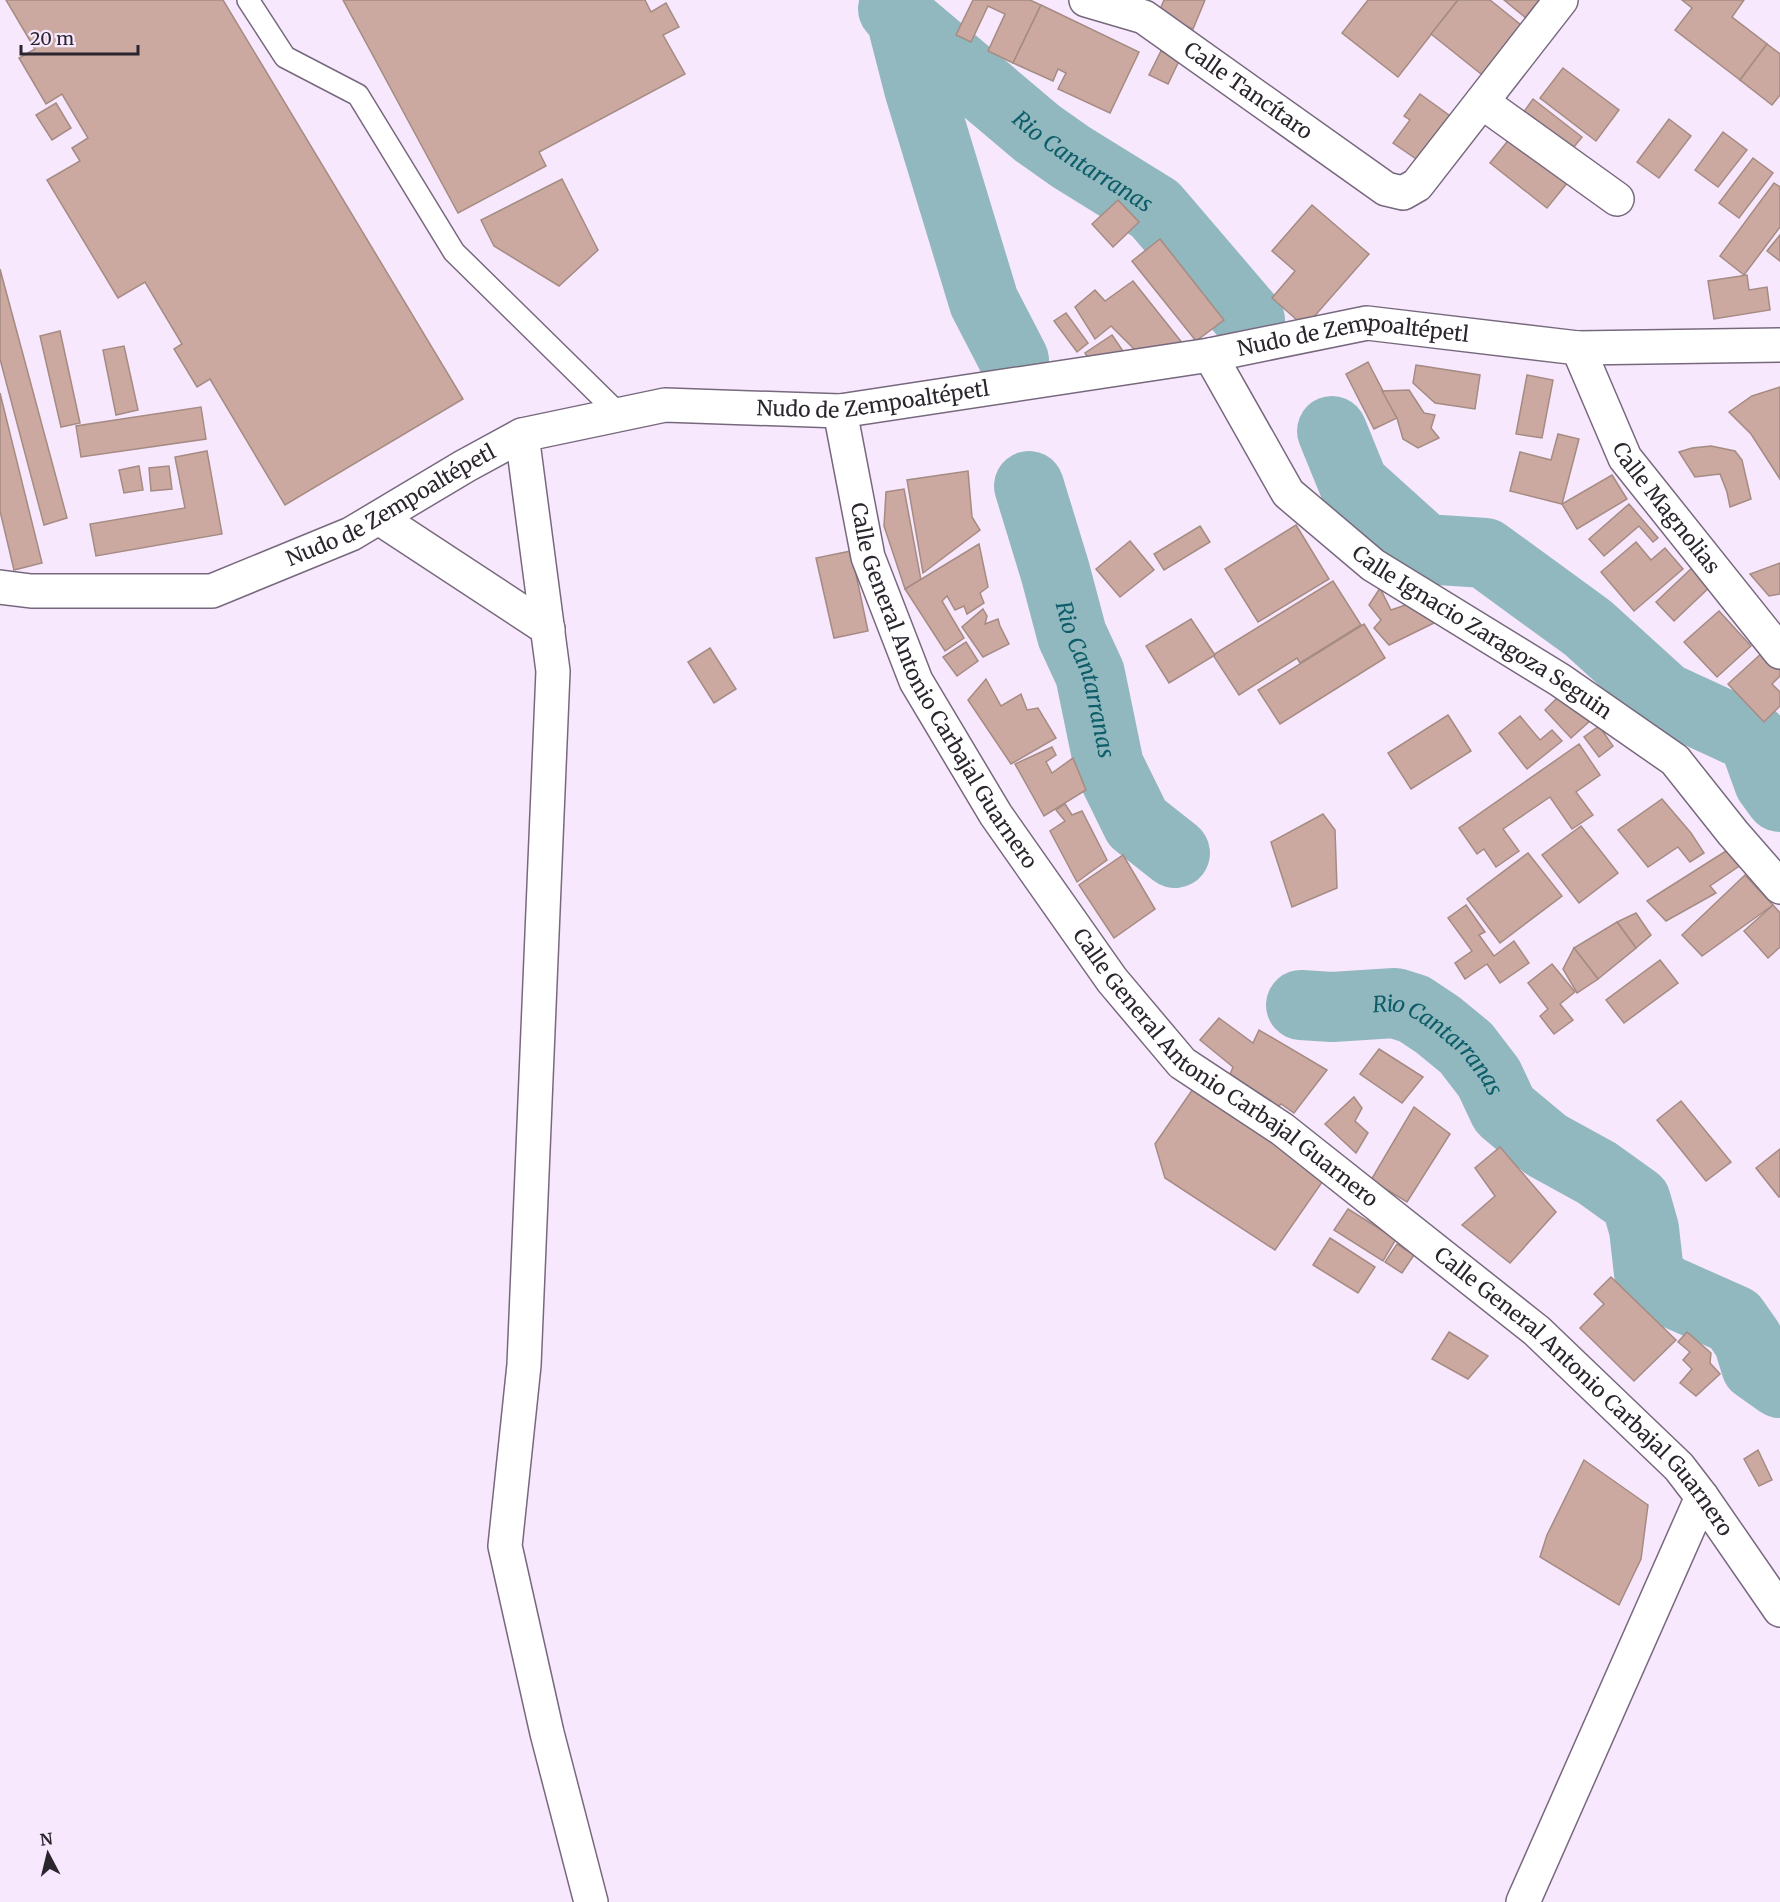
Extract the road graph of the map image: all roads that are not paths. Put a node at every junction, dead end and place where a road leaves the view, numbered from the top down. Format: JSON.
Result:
{"nodes":[{"id":1,"x":248,"y":0,"type":"edge"},
{"id":2,"x":1086,"y":0,"type":"edge"},
{"id":3,"x":1562,"y":0,"type":"edge"},
{"id":4,"x":1150,"y":9,"type":"edge"},
{"id":5,"x":1482,"y":102,"type":"junction"},
{"id":6,"x":1617,"y":199,"type":"dead end"},
{"id":7,"x":1780,"y":345,"type":"edge"},
{"id":8,"x":1578,"y":348,"type":"junction"},
{"id":9,"x":1210,"y":355,"type":"junction"},
{"id":10,"x":840,"y":411,"type":"junction"},
{"id":11,"x":620,"y":415,"type":"junction"},
{"id":12,"x":522,"y":435,"type":"junction"},
{"id":13,"x":379,"y":518,"type":"junction"},
{"id":14,"x":0,"y":587,"type":"edge"},
{"id":15,"x":548,"y":629,"type":"junction"},
{"id":16,"x":1780,"y":652,"type":"edge"},
{"id":17,"x":1780,"y":887,"type":"edge"},
{"id":18,"x":1702,"y":1497,"type":"junction"},
{"id":19,"x":1780,"y":1610,"type":"edge"},
{"id":20,"x":591,"y":1902,"type":"edge"},
{"id":21,"x":1524,"y":1902,"type":"edge"}],
"edges":[{"from":1,"to":11,"type":"lane"},
{"from":2,"to":4,"type":"street","name":"Calle Tancítaro"},
{"from":3,"to":5,"type":"street"},
{"from":4,"to":5,"type":"street","name":"Calle Tancítaro"},
{"from":5,"to":6,"type":"street"},
{"from":7,"to":8,"type":"street","name":"Nudo de Zempoaltépetl"},
{"from":8,"to":9,"type":"street","name":"Nudo de Zempoaltépetl"},
{"from":8,"to":16,"type":"street","name":"Calle Magnolias"},
{"from":9,"to":10,"type":"street","name":"Nudo de Zempoaltépetl"},
{"from":9,"to":17,"type":"street","name":"Calle Ignacio Zaragoza Seguin"},
{"from":10,"to":11,"type":"street","name":"Nudo de Zempoaltépetl"},
{"from":10,"to":18,"type":"street","name":"Calle General Antonio Carbajal Guarnero"},
{"from":11,"to":12,"type":"street","name":"Nudo de Zempoaltépetl"},
{"from":12,"to":13,"type":"street","name":"Nudo de Zempoaltépetl"},
{"from":12,"to":15,"type":"street"},
{"from":13,"to":14,"type":"street","name":"Nudo de Zempoaltépetl"},
{"from":13,"to":15,"type":"street"},
{"from":15,"to":20,"type":"street"},
{"from":18,"to":19,"type":"street","name":"Calle General Antonio Carbajal Guarnero"},
{"from":18,"to":21,"type":"street"}]}
